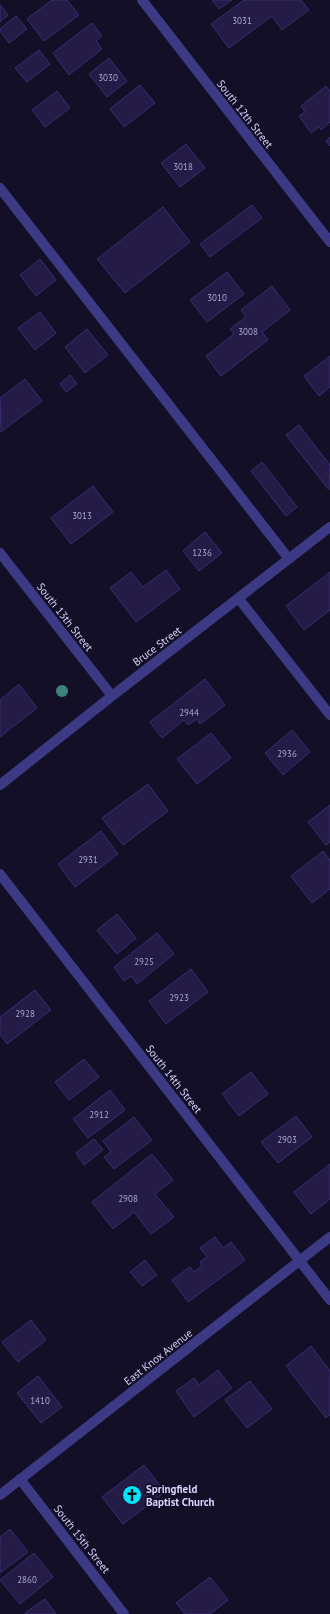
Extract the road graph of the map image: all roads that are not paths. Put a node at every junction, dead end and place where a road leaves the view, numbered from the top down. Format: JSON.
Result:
{"nodes":[{"id":1,"x":142,"y":0,"type":"edge"},
{"id":2,"x":0,"y":188,"type":"edge"},
{"id":3,"x":330,"y":242,"type":"edge"},
{"id":4,"x":330,"y":527,"type":"edge"},
{"id":5,"x":0,"y":553,"type":"edge"},
{"id":6,"x":289,"y":559,"type":"junction"},
{"id":7,"x":239,"y":599,"type":"junction"},
{"id":8,"x":112,"y":696,"type":"junction"},
{"id":9,"x":330,"y":715,"type":"edge"},
{"id":10,"x":0,"y":785,"type":"edge"},
{"id":11,"x":0,"y":874,"type":"edge"},
{"id":12,"x":330,"y":1237,"type":"edge"},
{"id":13,"x":300,"y":1261,"type":"junction"},
{"id":14,"x":330,"y":1300,"type":"edge"},
{"id":15,"x":20,"y":1479,"type":"junction"},
{"id":16,"x":0,"y":1495,"type":"edge"},
{"id":17,"x":124,"y":1614,"type":"edge"}],
"edges":[{"from":1,"to":3,"type":"street","name":"South 12th Street"},
{"from":2,"to":6,"type":"street"},
{"from":4,"to":6,"type":"street","name":"Bruce Street"},
{"from":5,"to":8,"type":"street","name":"South 13th Street"},
{"from":6,"to":7,"type":"street","name":"Bruce Street"},
{"from":7,"to":8,"type":"street","name":"Bruce Street"},
{"from":7,"to":9,"type":"street"},
{"from":8,"to":10,"type":"street","name":"Bruce Street"},
{"from":11,"to":13,"type":"street","name":"South 14th Street"},
{"from":12,"to":13,"type":"street","name":"East Knox Avenue"},
{"from":13,"to":14,"type":"street","name":"South 14th Street"},
{"from":13,"to":15,"type":"street","name":"East Knox Avenue"},
{"from":15,"to":16,"type":"street","name":"East Knox Avenue"},
{"from":15,"to":17,"type":"street","name":"South 15th Street"}]}
